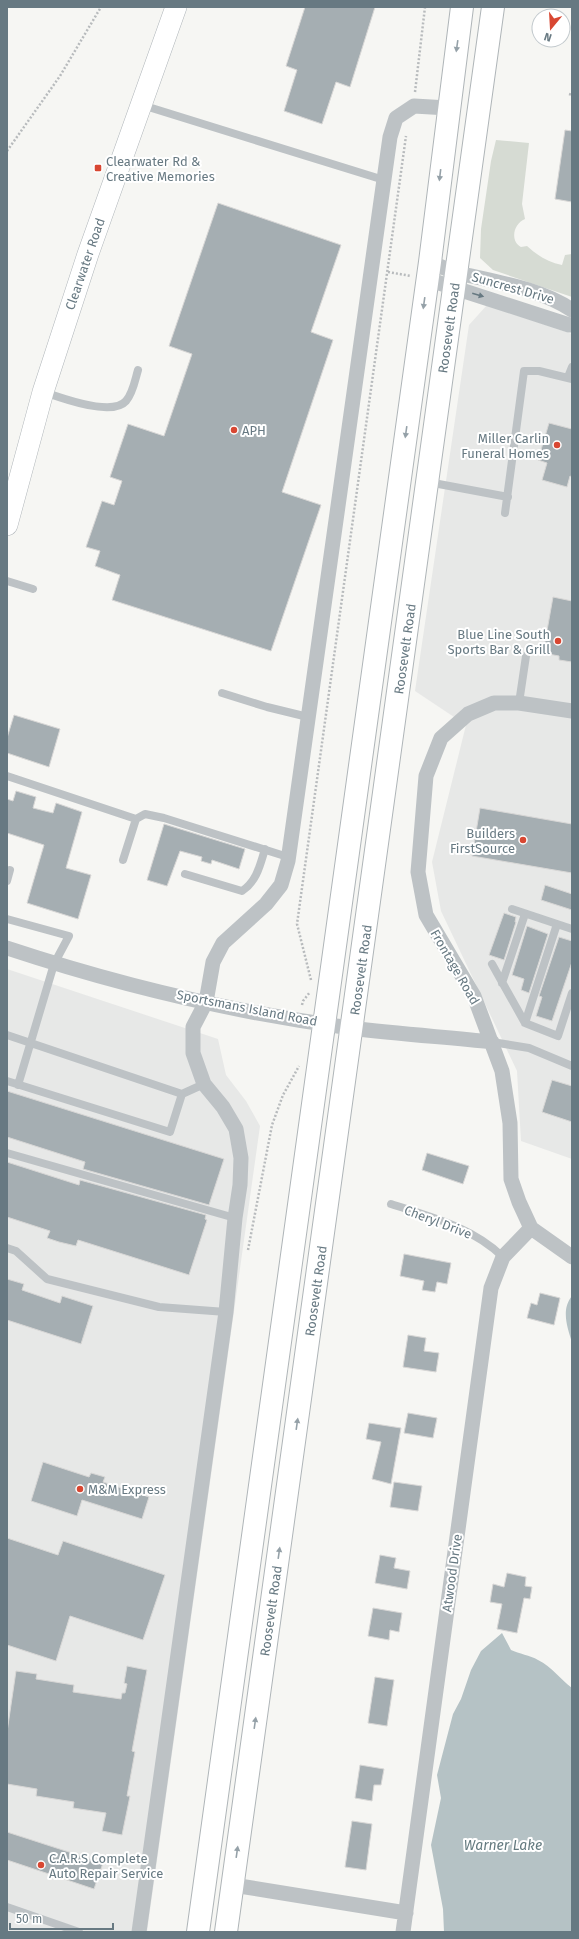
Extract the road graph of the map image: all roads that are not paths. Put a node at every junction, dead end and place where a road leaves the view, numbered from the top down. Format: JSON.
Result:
{"nodes":[{"id":1,"x":176,"y":7,"type":"edge"},
{"id":2,"x":462,"y":7,"type":"edge"},
{"id":3,"x":493,"y":7,"type":"edge"},
{"id":4,"x":141,"y":105,"type":"junction"},
{"id":5,"x":448,"y":108,"type":"junction"},
{"id":6,"x":384,"y":180,"type":"junction"},
{"id":7,"x":428,"y":271,"type":"junction"},
{"id":8,"x":456,"y":281,"type":"junction"},
{"id":9,"x":572,"y":310,"type":"edge"},
{"id":10,"x":572,"y":325,"type":"edge"},
{"id":11,"x":572,"y":367,"type":"edge"},
{"id":12,"x":138,"y":370,"type":"dead end"},
{"id":13,"x":570,"y":378,"type":"edge"},
{"id":14,"x":43,"y":392,"type":"junction"},
{"id":15,"x":428,"y":482,"type":"junction"},
{"id":16,"x":508,"y":497,"type":"junction"},
{"id":17,"x":505,"y":513,"type":"dead end"},
{"id":18,"x":7,"y":525,"type":"edge"},
{"id":19,"x":7,"y":581,"type":"edge"},
{"id":20,"x":33,"y":589,"type":"dead end"},
{"id":21,"x":526,"y":656,"type":"dead end"},
{"id":22,"x":222,"y":693,"type":"dead end"},
{"id":23,"x":519,"y":704,"type":"junction"},
{"id":24,"x":572,"y":711,"type":"edge"},
{"id":25,"x":308,"y":717,"type":"junction"},
{"id":26,"x":7,"y":776,"type":"edge"},
{"id":27,"x":136,"y":819,"type":"junction"},
{"id":28,"x":265,"y":849,"type":"junction"},
{"id":29,"x":288,"y":857,"type":"junction"},
{"id":30,"x":123,"y":860,"type":"dead end"},
{"id":31,"x":10,"y":870,"type":"dead end"},
{"id":32,"x":185,"y":874,"type":"dead end"},
{"id":33,"x":7,"y":881,"type":"edge"},
{"id":34,"x":512,"y":909,"type":"dead end"},
{"id":35,"x":525,"y":914,"type":"junction"},
{"id":36,"x":7,"y":919,"type":"edge"},
{"id":37,"x":557,"y":924,"type":"junction"},
{"id":38,"x":572,"y":930,"type":"edge"},
{"id":39,"x":7,"y":948,"type":"edge"},
{"id":40,"x":54,"y":964,"type":"junction"},
{"id":41,"x":492,"y":964,"type":"dead end"},
{"id":42,"x":502,"y":983,"type":"junction"},
{"id":43,"x":572,"y":993,"type":"edge"},
{"id":44,"x":206,"y":1002,"type":"junction"},
{"id":45,"x":525,"y":1023,"type":"junction"},
{"id":46,"x":323,"y":1024,"type":"junction"},
{"id":47,"x":352,"y":1028,"type":"junction"},
{"id":48,"x":7,"y":1035,"type":"edge"},
{"id":49,"x":492,"y":1042,"type":"junction"},
{"id":50,"x":31,"y":1043,"type":"junction"},
{"id":51,"x":572,"y":1066,"type":"edge"},
{"id":52,"x":7,"y":1081,"type":"edge"},
{"id":53,"x":204,"y":1084,"type":"junction"},
{"id":54,"x":18,"y":1085,"type":"junction"},
{"id":55,"x":182,"y":1094,"type":"junction"},
{"id":56,"x":7,"y":1153,"type":"edge"},
{"id":57,"x":391,"y":1204,"type":"dead end"},
{"id":58,"x":235,"y":1218,"type":"junction"},
{"id":59,"x":531,"y":1228,"type":"junction"},
{"id":60,"x":7,"y":1248,"type":"edge"},
{"id":61,"x":503,"y":1257,"type":"junction"},
{"id":62,"x":572,"y":1257,"type":"edge"},
{"id":63,"x":226,"y":1312,"type":"junction"},
{"id":64,"x":233,"y":1884,"type":"junction"},
{"id":65,"x":7,"y":1907,"type":"edge"},
{"id":66,"x":406,"y":1913,"type":"junction"},
{"id":67,"x":79,"y":1932,"type":"edge"},
{"id":68,"x":139,"y":1932,"type":"edge"},
{"id":69,"x":198,"y":1932,"type":"edge"},
{"id":70,"x":226,"y":1932,"type":"edge"},
{"id":71,"x":403,"y":1932,"type":"edge"}],
"edges":[{"from":1,"to":4,"type":"street","name":"Clearwater Road"},
{"from":2,"to":5,"type":"main road","one_way":true},
{"from":3,"to":8,"type":"main road","name":"Roosevelt Road"},
{"from":4,"to":6,"type":"lane"},
{"from":4,"to":14,"type":"street","name":"Clearwater Road"},
{"from":5,"to":6,"type":"street"},
{"from":5,"to":7,"type":"main road","one_way":true},
{"from":6,"to":25,"type":"street"},
{"from":7,"to":8,"type":"street","name":"Suncrest Drive"},
{"from":7,"to":46,"type":"main road","one_way":true},
{"from":8,"to":9,"type":"street","name":"Suncrest Drive"},
{"from":8,"to":10,"type":"street","one_way":true},
{"from":8,"to":15,"type":"main road","name":"Roosevelt Road"},
{"from":11,"to":13,"type":"lane"},
{"from":12,"to":14,"type":"lane"},
{"from":13,"to":16,"type":"lane"},
{"from":14,"to":18,"type":"street","name":"Clearwater Road"},
{"from":15,"to":16,"type":"lane"},
{"from":15,"to":47,"type":"main road","name":"Roosevelt Road"},
{"from":16,"to":17,"type":"lane"},
{"from":19,"to":20,"type":"lane"},
{"from":21,"to":23,"type":"lane"},
{"from":22,"to":25,"type":"lane"},
{"from":23,"to":24,"type":"street","name":"Frontage Road"},
{"from":23,"to":49,"type":"street","name":"Frontage Road"},
{"from":25,"to":29,"type":"street"},
{"from":26,"to":27,"type":"lane"},
{"from":27,"to":28,"type":"lane"},
{"from":27,"to":30,"type":"lane"},
{"from":28,"to":29,"type":"lane"},
{"from":28,"to":32,"type":"lane"},
{"from":29,"to":44,"type":"street"},
{"from":31,"to":33,"type":"lane"},
{"from":34,"to":35,"type":"lane"},
{"from":35,"to":37,"type":"lane"},
{"from":35,"to":42,"type":"lane"},
{"from":36,"to":40,"type":"lane"},
{"from":37,"to":38,"type":"lane"},
{"from":37,"to":45,"type":"lane"},
{"from":39,"to":40,"type":"street","name":"Sportsmans Island Road"},
{"from":40,"to":44,"type":"street","name":"Sportsmans Island Road"},
{"from":40,"to":50,"type":"lane"},
{"from":41,"to":42,"type":"lane"},
{"from":42,"to":45,"type":"lane"},
{"from":43,"to":45,"type":"lane"},
{"from":44,"to":46,"type":"street","name":"Sportsmans Island Road"},
{"from":44,"to":53,"type":"street"},
{"from":46,"to":47,"type":"street","name":"Sportsmans Island Road"},
{"from":46,"to":69,"type":"main road"},
{"from":47,"to":49,"type":"street","name":"Sportsmans Island Road"},
{"from":64,"to":47,"type":"main road","name":"Roosevelt Road","one_way":true},
{"from":48,"to":50,"type":"lane"},
{"from":49,"to":51,"type":"lane"},
{"from":49,"to":59,"type":"street","name":"Frontage Road"},
{"from":50,"to":54,"type":"lane"},
{"from":50,"to":55,"type":"lane"},
{"from":52,"to":54,"type":"lane"},
{"from":53,"to":55,"type":"lane"},
{"from":53,"to":58,"type":"street"},
{"from":54,"to":55,"type":"lane"},
{"from":56,"to":58,"type":"lane"},
{"from":57,"to":61,"type":"lane","name":"Cheryl Drive"},
{"from":58,"to":63,"type":"street"},
{"from":59,"to":61,"type":"street","name":"Atwood Drive"},
{"from":59,"to":62,"type":"street"},
{"from":60,"to":63,"type":"lane"},
{"from":61,"to":66,"type":"street","name":"Atwood Drive"},
{"from":63,"to":68,"type":"street"},
{"from":64,"to":66,"type":"street"},
{"from":64,"to":70,"type":"main road","name":"Roosevelt Road"},
{"from":65,"to":67,"type":"lane"},
{"from":66,"to":71,"type":"street","name":"Atwood Drive"}]}
